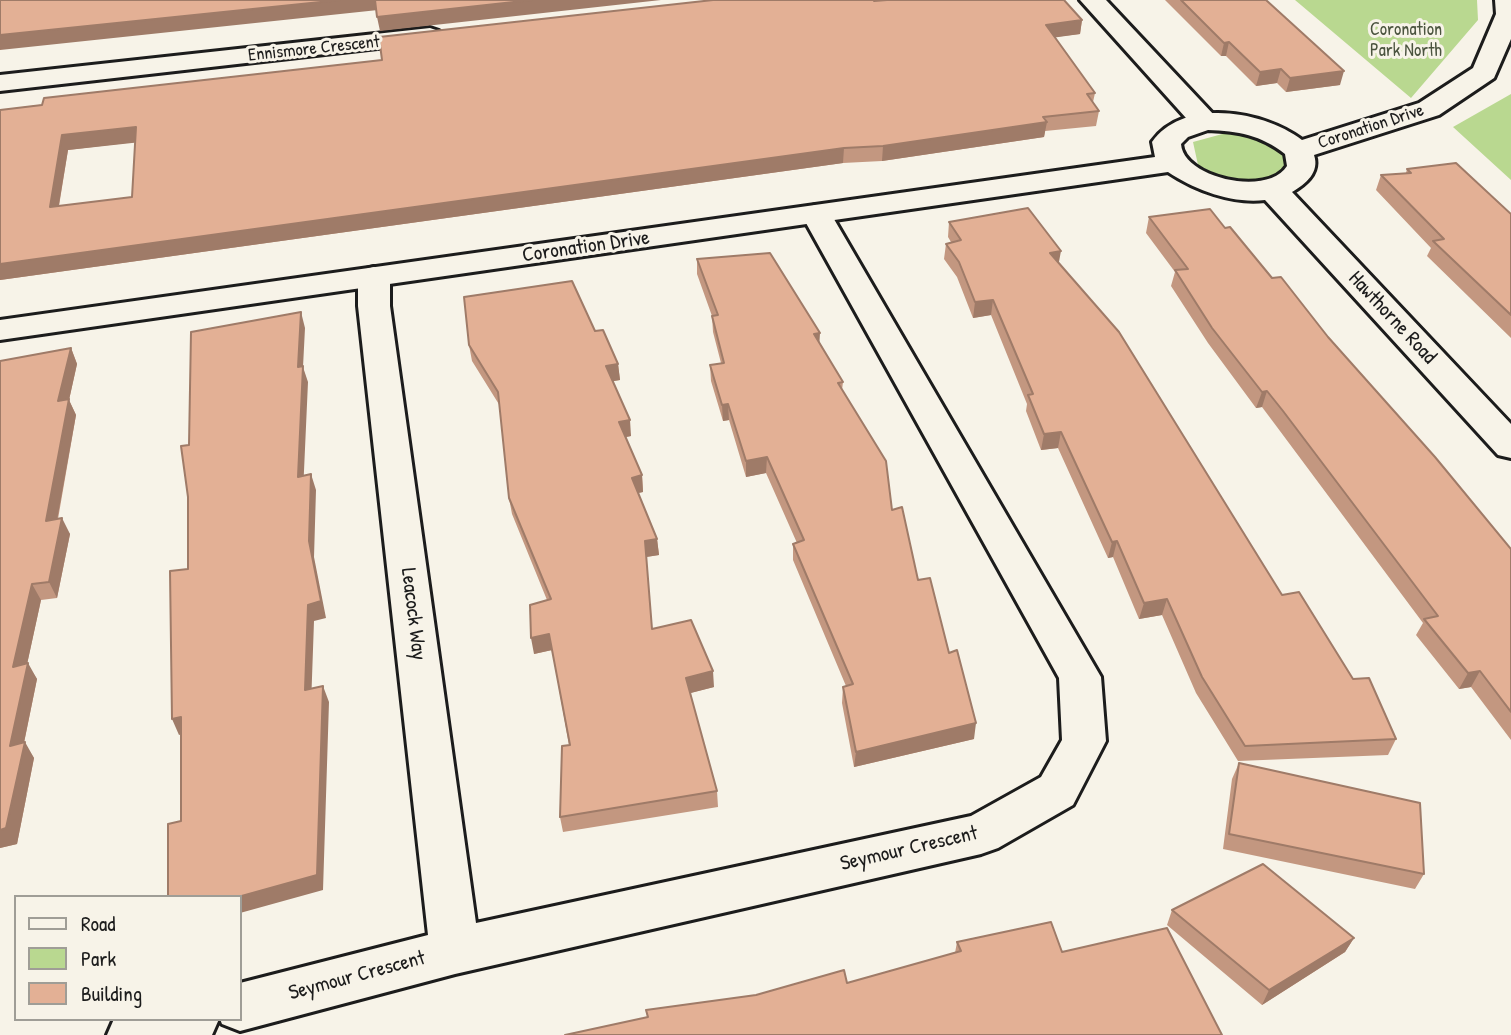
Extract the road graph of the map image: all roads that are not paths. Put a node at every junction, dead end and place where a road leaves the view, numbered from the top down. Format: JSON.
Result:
{"nodes":[{"id":1,"x":1092,"y":0,"type":"edge"},
{"id":2,"x":1507,"y":0,"type":"edge"},
{"id":3,"x":448,"y":34,"type":"edge"},
{"id":4,"x":0,"y":83,"type":"edge"},
{"id":5,"x":1205,"y":122,"type":"junction"},
{"id":6,"x":1297,"y":151,"type":"junction"},
{"id":7,"x":1172,"y":163,"type":"junction"},
{"id":8,"x":1273,"y":190,"type":"junction"},
{"id":9,"x":816,"y":214,"type":"junction"},
{"id":10,"x":374,"y":277,"type":"junction"},
{"id":11,"x":0,"y":330,"type":"edge"},
{"id":12,"x":1511,"y":446,"type":"edge"},
{"id":13,"x":455,"y":951,"type":"junction"},
{"id":14,"x":242,"y":1006,"type":"edge"},
{"id":15,"x":186,"y":1021,"type":"edge"},
{"id":16,"x":133,"y":1035,"type":"edge"}],
"edges":[{"from":1,"to":5,"type":"street"},
{"from":2,"to":6,"type":"street","name":"Coronation Drive"},
{"from":3,"to":4,"type":"street","name":"Ennismore Crescent"},
{"from":5,"to":6,"type":"street"},
{"from":5,"to":7,"type":"street"},
{"from":6,"to":8,"type":"street"},
{"from":7,"to":8,"type":"street"},
{"from":7,"to":9,"type":"street","name":"Coronation Drive"},
{"from":8,"to":12,"type":"street","name":"Hawthorne Road"},
{"from":9,"to":10,"type":"street","name":"Coronation Drive"},
{"from":9,"to":13,"type":"street","name":"Seymour Crescent"},
{"from":10,"to":11,"type":"street","name":"Coronation Drive"},
{"from":10,"to":13,"type":"street","name":"Leacock Way"},
{"from":13,"to":14,"type":"street","name":"Seymour Crescent"},
{"from":15,"to":16,"type":"street"}]}
